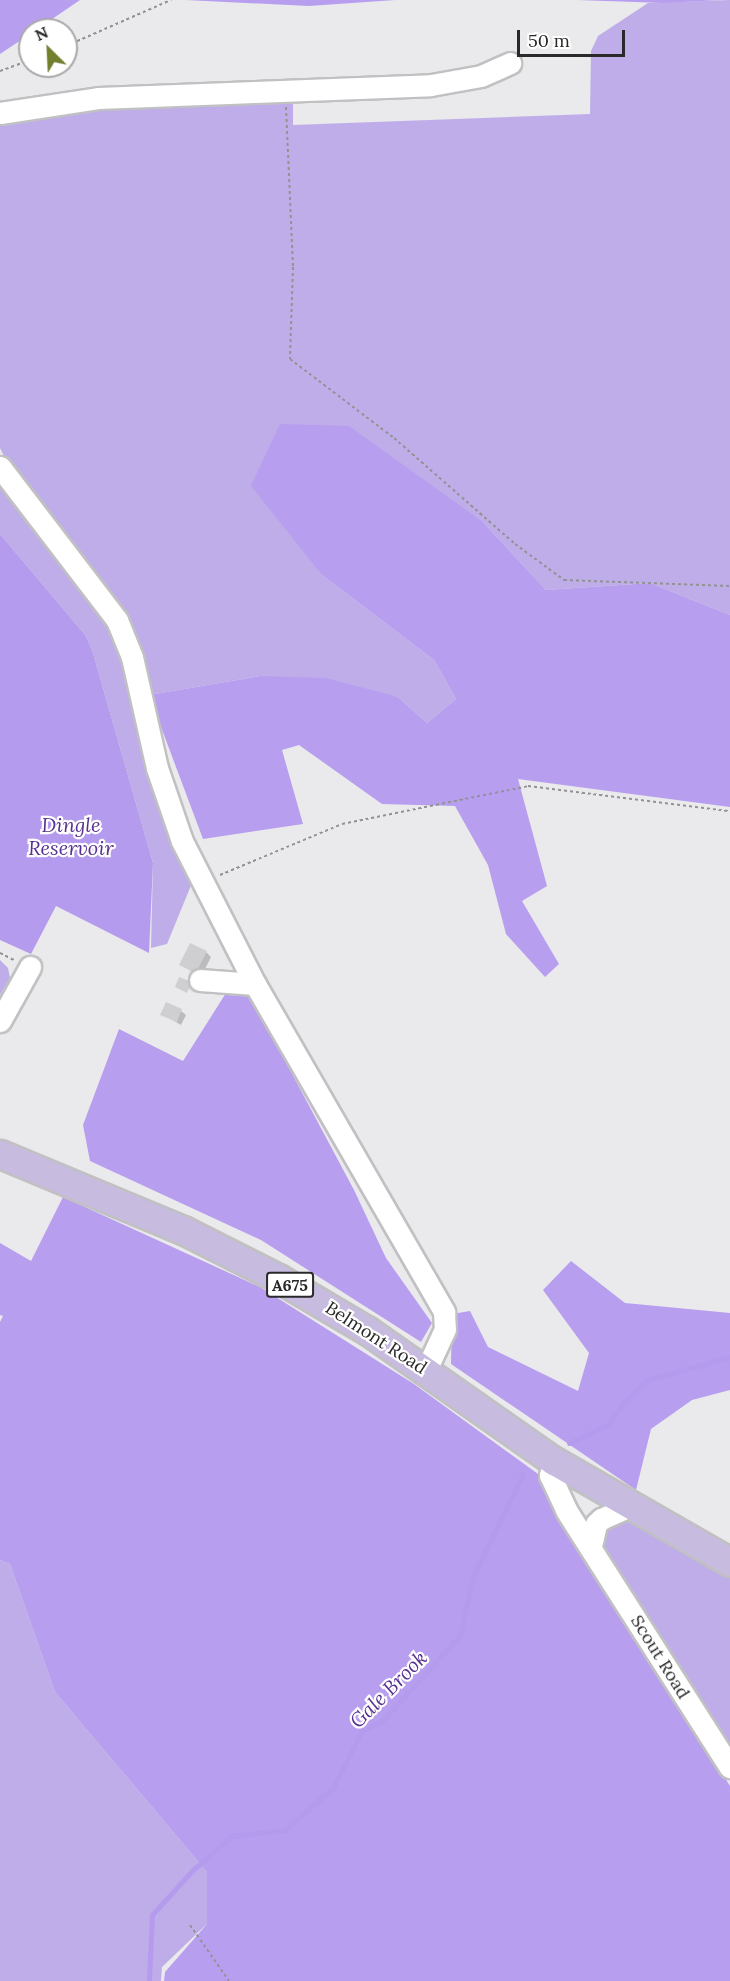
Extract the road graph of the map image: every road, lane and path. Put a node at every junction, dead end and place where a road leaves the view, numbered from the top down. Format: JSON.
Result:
{"nodes":[{"id":1,"x":171,"y":0,"type":"edge"},
{"id":2,"x":78,"y":41,"type":"edge"},
{"id":3,"x":510,"y":63,"type":"dead end"},
{"id":4,"x":18,"y":64,"type":"edge"},
{"id":5,"x":0,"y":71,"type":"edge"},
{"id":6,"x":285,"y":92,"type":"junction"},
{"id":7,"x":0,"y":113,"type":"edge"},
{"id":8,"x":0,"y":467,"type":"edge"},
{"id":9,"x":730,"y":586,"type":"edge"},
{"id":10,"x":730,"y":811,"type":"edge"},
{"id":11,"x":203,"y":883,"type":"junction"},
{"id":12,"x":30,"y":967,"type":"dead end"},
{"id":13,"x":200,"y":980,"type":"dead end"},
{"id":14,"x":255,"y":984,"type":"junction"},
{"id":15,"x":0,"y":1021,"type":"edge"},
{"id":16,"x":0,"y":1154,"type":"edge"},
{"id":17,"x":426,"y":1370,"type":"junction"},
{"id":18,"x":554,"y":1461,"type":"junction"},
{"id":19,"x":630,"y":1506,"type":"junction"},
{"id":20,"x":591,"y":1546,"type":"junction"},
{"id":21,"x":730,"y":1562,"type":"edge"},
{"id":22,"x":730,"y":1767,"type":"edge"},
{"id":23,"x":190,"y":1925,"type":"dead end"},
{"id":24,"x":229,"y":1981,"type":"edge"}],
"edges":[{"from":1,"to":2,"type":"path"},
{"from":3,"to":6,"type":"street"},
{"from":4,"to":5,"type":"path"},
{"from":6,"to":7,"type":"street"},
{"from":6,"to":9,"type":"path"},
{"from":8,"to":11,"type":"street"},
{"from":10,"to":11,"type":"path"},
{"from":11,"to":14,"type":"street"},
{"from":12,"to":15,"type":"street"},
{"from":13,"to":14,"type":"street"},
{"from":14,"to":17,"type":"street"},
{"from":16,"to":17,"type":"main road","name":"Belmont Road","number":"A675"},
{"from":17,"to":18,"type":"main road","name":"Belmont Road","number":"A675"},
{"from":18,"to":19,"type":"main road","name":"Belmont Road","number":"A675"},
{"from":18,"to":20,"type":"street","name":"Scout Road"},
{"from":19,"to":20,"type":"street"},
{"from":19,"to":21,"type":"main road","name":"Belmont Road","number":"A675"},
{"from":20,"to":22,"type":"street","name":"Scout Road"},
{"from":23,"to":24,"type":"path"}]}
